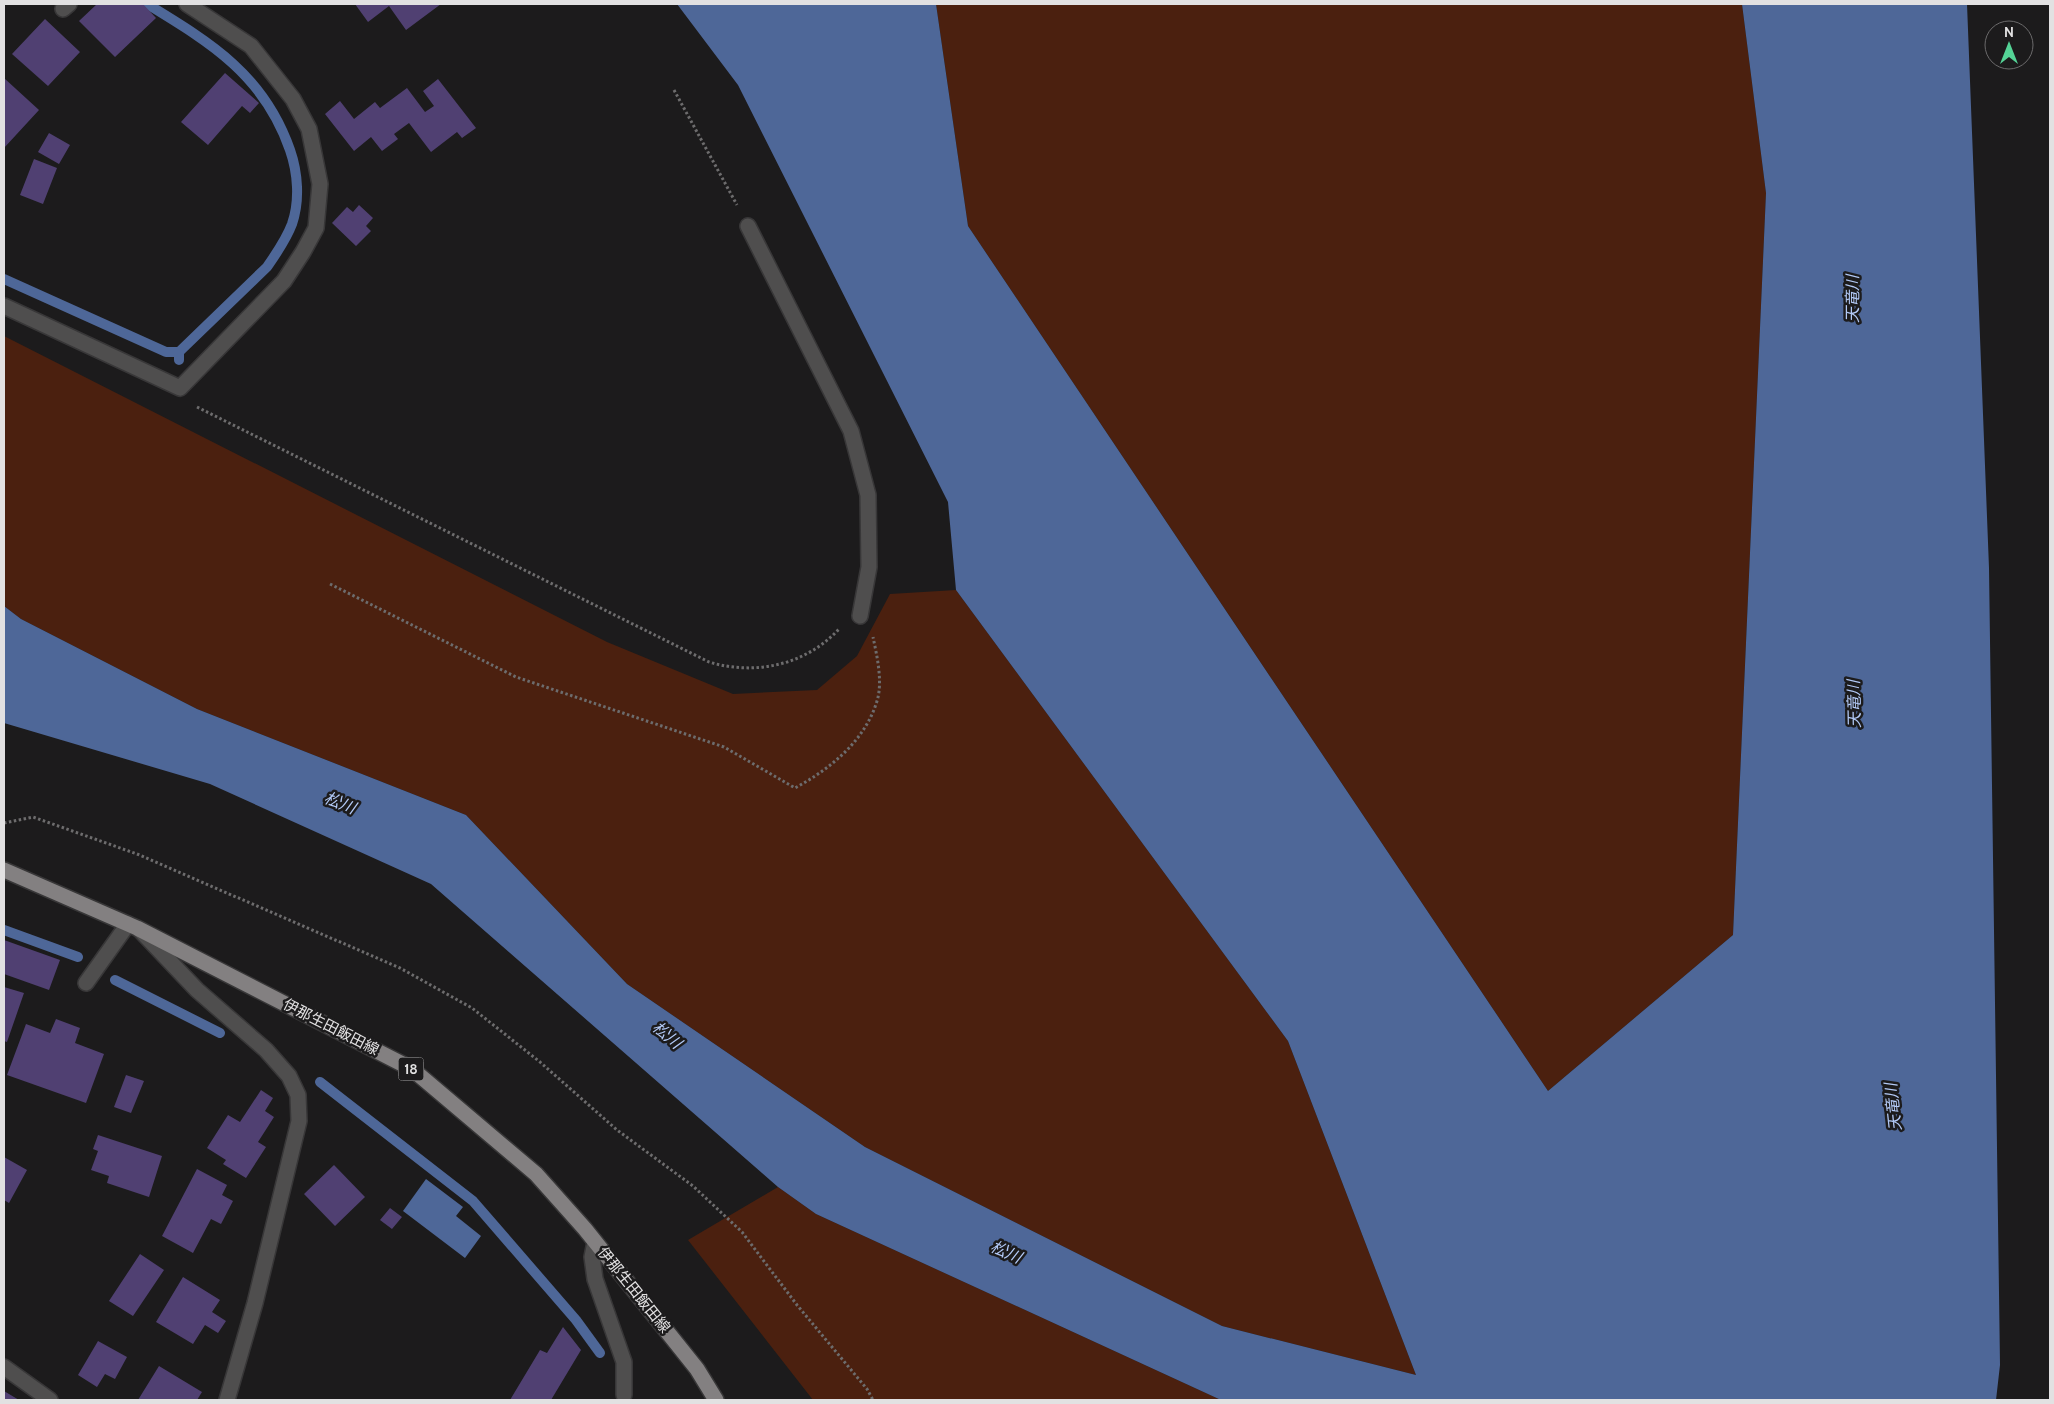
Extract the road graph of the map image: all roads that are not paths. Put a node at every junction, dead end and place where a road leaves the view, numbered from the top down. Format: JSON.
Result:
{"nodes":[{"id":1,"x":187,"y":4,"type":"edge"},
{"id":2,"x":748,"y":226,"type":"road end"},
{"id":3,"x":4,"y":306,"type":"edge"},
{"id":4,"x":860,"y":616,"type":"road end"},
{"id":5,"x":4,"y":870,"type":"edge"},
{"id":6,"x":133,"y":926,"type":"junction"},
{"id":7,"x":86,"y":983,"type":"dead end"},
{"id":8,"x":595,"y":1242,"type":"junction"},
{"id":9,"x":4,"y":1367,"type":"edge"},
{"id":10,"x":624,"y":1395,"type":"dead end"},
{"id":11,"x":50,"y":1400,"type":"edge"},
{"id":12,"x":227,"y":1400,"type":"edge"},
{"id":13,"x":716,"y":1400,"type":"edge"}],
"edges":[{"from":1,"to":3,"type":"street"},
{"from":2,"to":4,"type":"street"},
{"from":5,"to":6,"type":"main road","name":"伊那生田飯田線","number":"18"},
{"from":6,"to":7,"type":"street"},
{"from":6,"to":8,"type":"main road","name":"伊那生田飯田線","number":"18"},
{"from":6,"to":12,"type":"street"},
{"from":8,"to":10,"type":"street"},
{"from":8,"to":13,"type":"main road","name":"伊那生田飯田線","number":"18"},
{"from":9,"to":11,"type":"street"}]}
